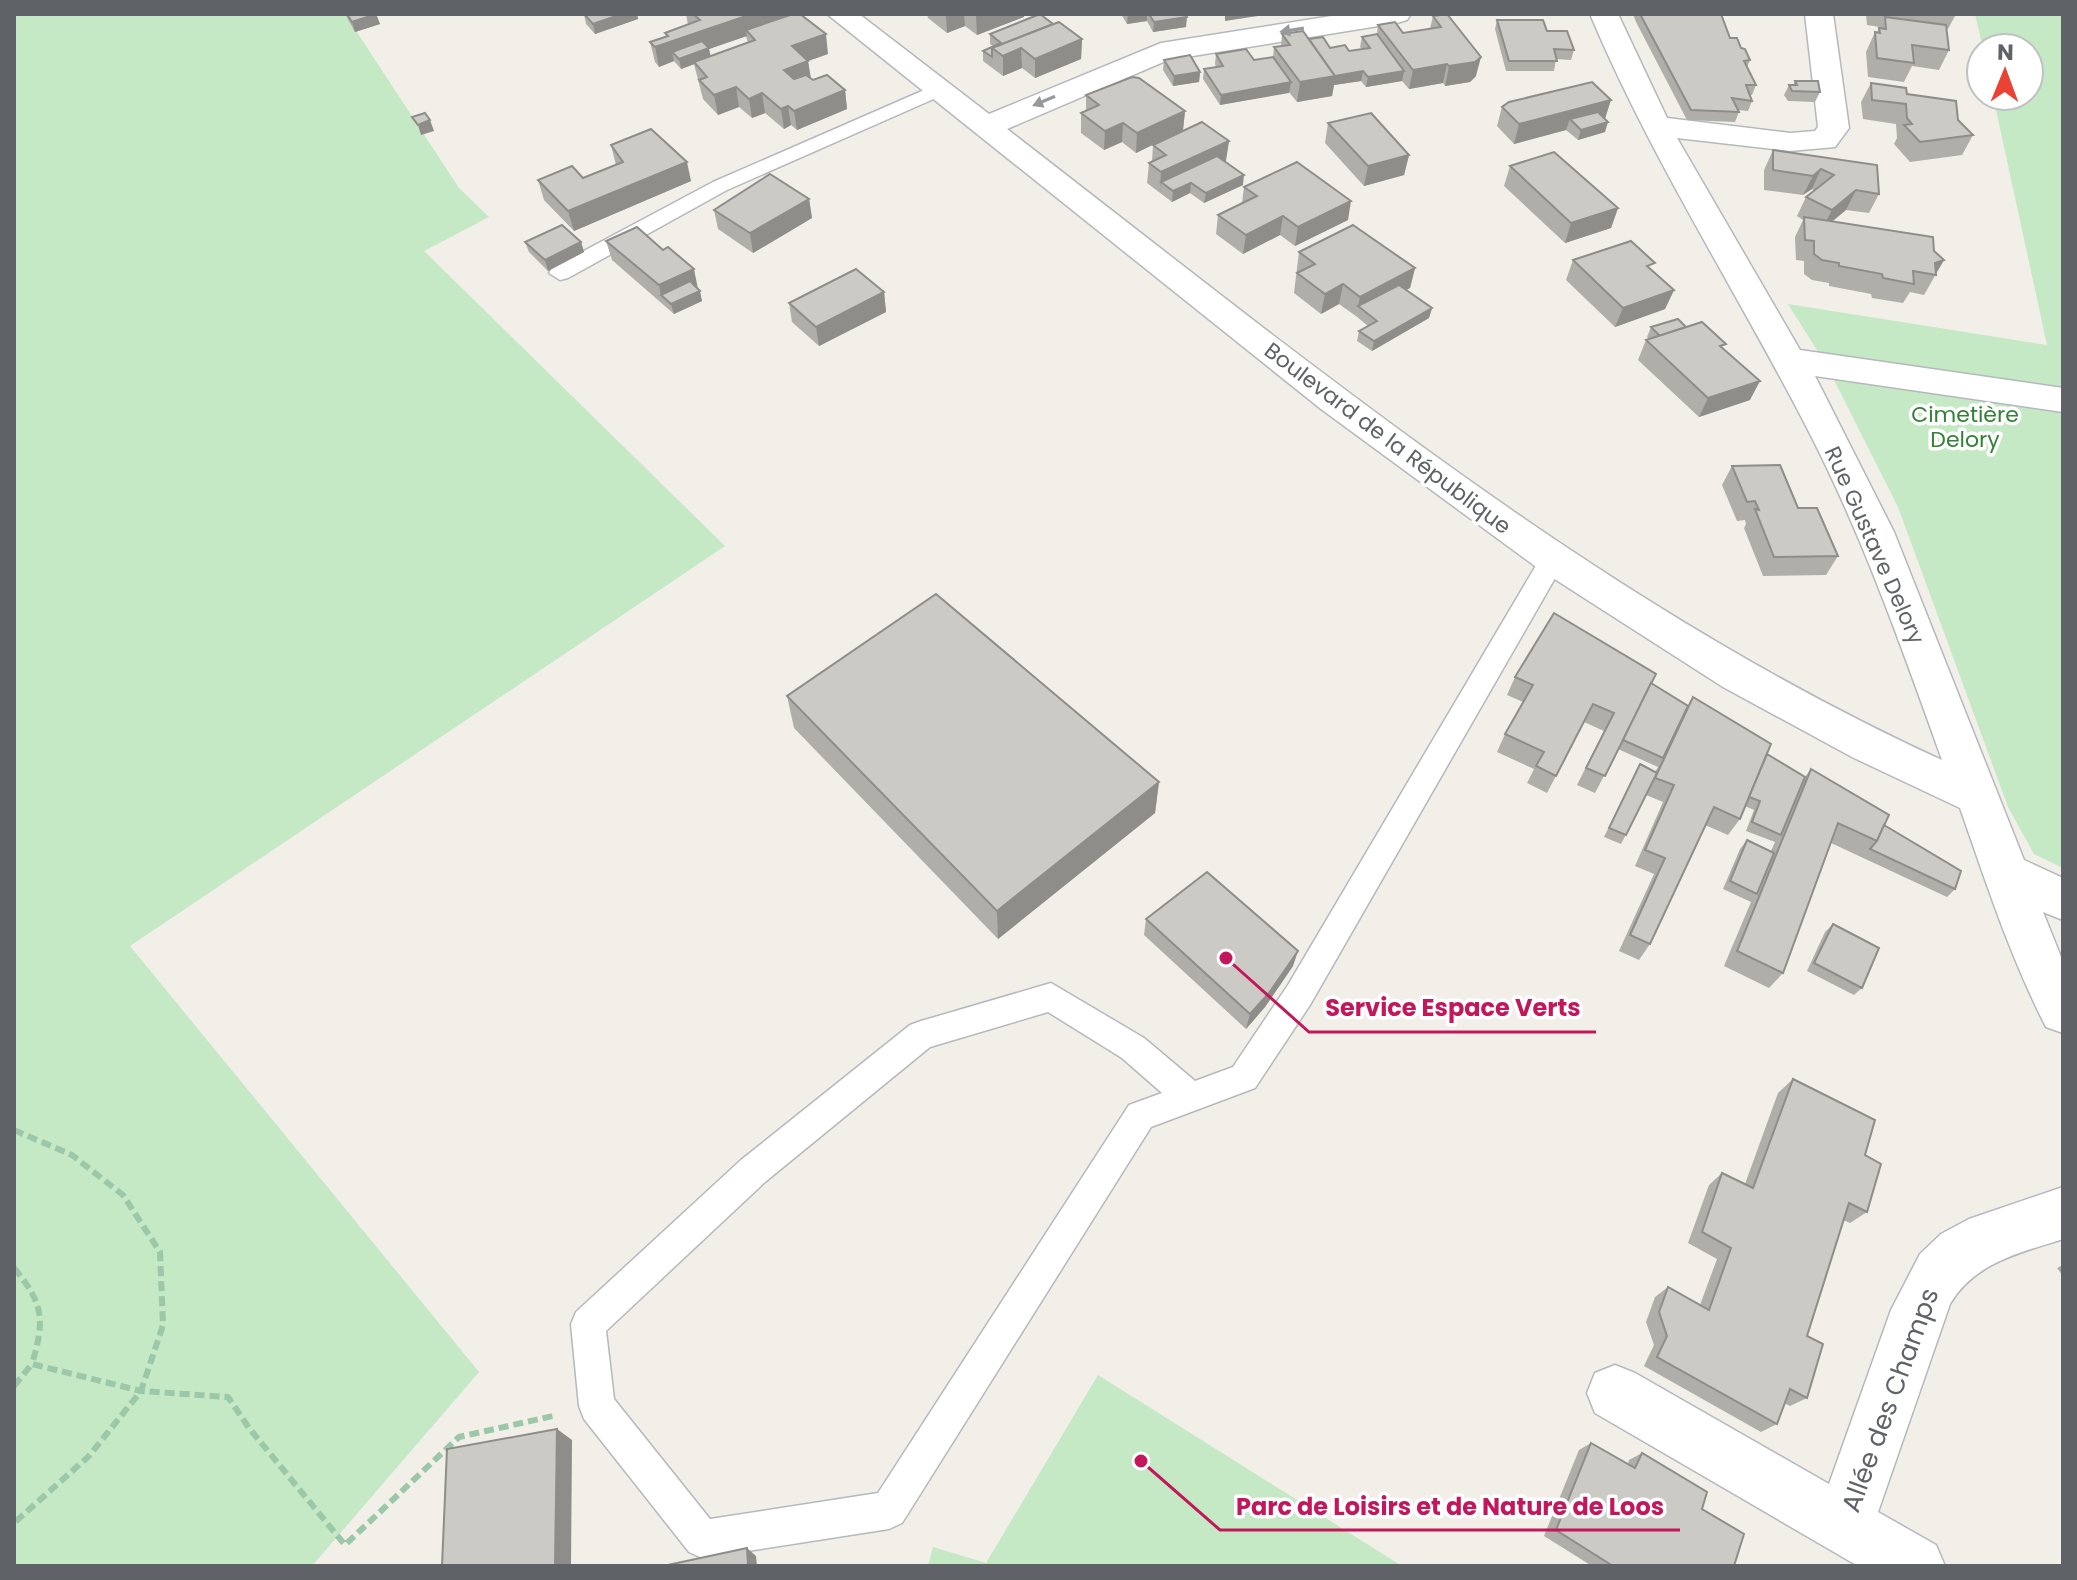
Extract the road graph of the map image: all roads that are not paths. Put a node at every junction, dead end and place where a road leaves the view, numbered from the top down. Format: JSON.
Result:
{"nodes":[{"id":1,"x":841,"y":14,"type":"edge"},
{"id":2,"x":1397,"y":14,"type":"edge"},
{"id":3,"x":1604,"y":14,"type":"edge"},
{"id":4,"x":1819,"y":14,"type":"edge"},
{"id":5,"x":938,"y":90,"type":"junction"},
{"id":6,"x":1656,"y":126,"type":"junction"},
{"id":7,"x":985,"y":127,"type":"junction"},
{"id":8,"x":560,"y":273,"type":"dead end"},
{"id":9,"x":1787,"y":360,"type":"junction"},
{"id":10,"x":2063,"y":400,"type":"edge"},
{"id":11,"x":1553,"y":559,"type":"junction"},
{"id":12,"x":1977,"y":796,"type":"junction"},
{"id":13,"x":2006,"y":873,"type":"junction"},
{"id":14,"x":2063,"y":900,"type":"edge"},
{"id":15,"x":2063,"y":1011,"type":"edge"},
{"id":16,"x":1192,"y":1098,"type":"junction"},
{"id":17,"x":2063,"y":1213,"type":"edge"},
{"id":18,"x":1615,"y":1393,"type":"dead end"},
{"id":19,"x":1844,"y":1525,"type":"junction"},
{"id":20,"x":1915,"y":1566,"type":"edge"}],
"edges":[{"from":1,"to":5,"type":"street","name":"Boulevard de la République"},
{"from":2,"to":7,"type":"street","one_way":true},
{"from":3,"to":6,"type":"street","name":"Rue Gustave Delory"},
{"from":4,"to":6,"type":"street"},
{"from":5,"to":7,"type":"street","name":"Boulevard de la République"},
{"from":5,"to":8,"type":"lane"},
{"from":6,"to":9,"type":"street","name":"Rue Gustave Delory"},
{"from":7,"to":11,"type":"street","name":"Boulevard de la République"},
{"from":9,"to":10,"type":"street"},
{"from":9,"to":12,"type":"street","name":"Rue Gustave Delory"},
{"from":11,"to":12,"type":"street","name":"Boulevard de la République"},
{"from":11,"to":16,"type":"lane"},
{"from":12,"to":13,"type":"street","name":"Rue Gustave Delory"},
{"from":13,"to":14,"type":"street"},
{"from":13,"to":15,"type":"street","name":"Rue Gustave Delory"},
{"from":16,"to":16,"type":"lane"},
{"from":17,"to":19,"type":"street","name":"Allée des Champs"},
{"from":18,"to":19,"type":"street","name":"Allée des Champs"},
{"from":19,"to":20,"type":"street","name":"Allée des Champs"}]}
